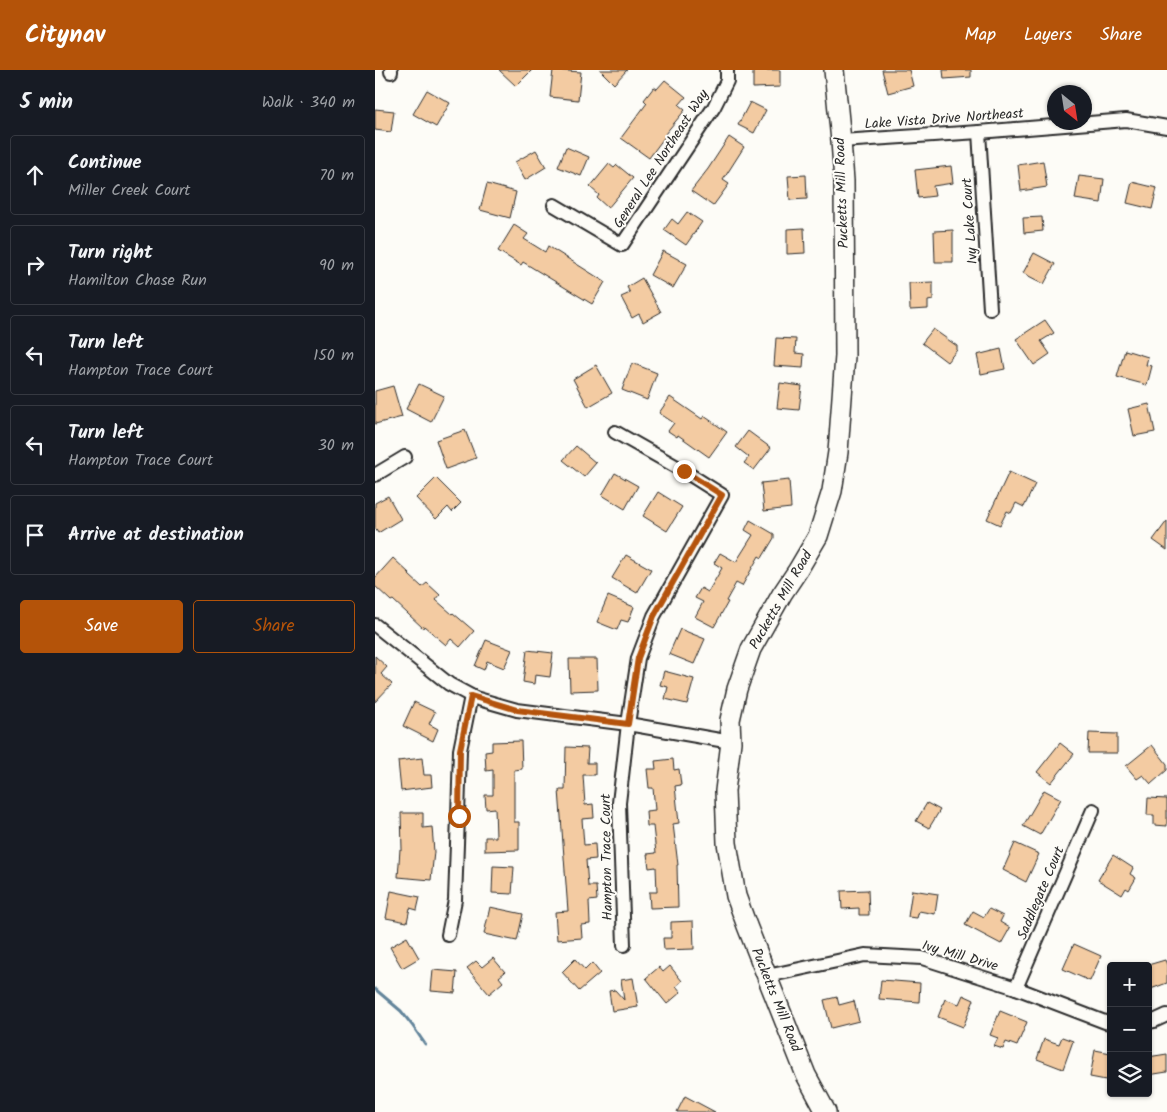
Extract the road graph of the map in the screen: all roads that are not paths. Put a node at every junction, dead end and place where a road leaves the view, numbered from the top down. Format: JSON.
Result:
{"nodes":[{"id":1,"x":727,"y":70,"type":"edge"},
{"id":2,"x":834,"y":70,"type":"edge"},
{"id":3,"x":1167,"y":127,"type":"edge"},
{"id":4,"x":979,"y":132,"type":"junction"},
{"id":5,"x":841,"y":140,"type":"junction"},
{"id":6,"x":554,"y":205,"type":"dead end"},
{"id":7,"x":990,"y":308,"type":"dead end"},
{"id":8,"x":615,"y":432,"type":"dead end"},
{"id":9,"x":405,"y":457,"type":"dead end"},
{"id":10,"x":375,"y":475,"type":"edge"},
{"id":11,"x":375,"y":625,"type":"edge"},
{"id":12,"x":471,"y":696,"type":"junction"},
{"id":13,"x":628,"y":724,"type":"junction"},
{"id":14,"x":731,"y":742,"type":"junction"},
{"id":15,"x":1093,"y":810,"type":"dead end"},
{"id":16,"x":448,"y":935,"type":"dead end"},
{"id":17,"x":624,"y":945,"type":"dead end"},
{"id":18,"x":767,"y":976,"type":"junction"},
{"id":19,"x":1017,"y":988,"type":"junction"},
{"id":20,"x":1167,"y":1015,"type":"edge"},
{"id":21,"x":1152,"y":1021,"type":"edge"},
{"id":22,"x":1107,"y":1022,"type":"edge"},
{"id":23,"x":826,"y":1112,"type":"edge"}],
"edges":[{"from":1,"to":6,"type":"street","name":"General Lee Northeast Way"},
{"from":2,"to":5,"type":"street","name":"Pucketts Mill Road"},
{"from":3,"to":4,"type":"street","name":"Lake Vista Drive Northeast"},
{"from":4,"to":5,"type":"street","name":"Lake Vista Drive Northeast"},
{"from":4,"to":7,"type":"street","name":"Ivy Lake Court"},
{"from":5,"to":14,"type":"street","name":"Pucketts Mill Road"},
{"from":8,"to":13,"type":"street","name":"Hampton Trace Court"},
{"from":9,"to":10,"type":"street"},
{"from":11,"to":12,"type":"street"},
{"from":12,"to":13,"type":"street"},
{"from":12,"to":16,"type":"street"},
{"from":13,"to":14,"type":"street"},
{"from":13,"to":17,"type":"street","name":"Hampton Trace Court"},
{"from":14,"to":18,"type":"street","name":"Pucketts Mill Road"},
{"from":15,"to":19,"type":"street","name":"Saddlegate Court"},
{"from":18,"to":19,"type":"street","name":"Ivy Mill Drive"},
{"from":18,"to":23,"type":"street","name":"Pucketts Mill Road"},
{"from":19,"to":22,"type":"street","name":"Ivy Mill Drive"},
{"from":20,"to":21,"type":"street"}]}
